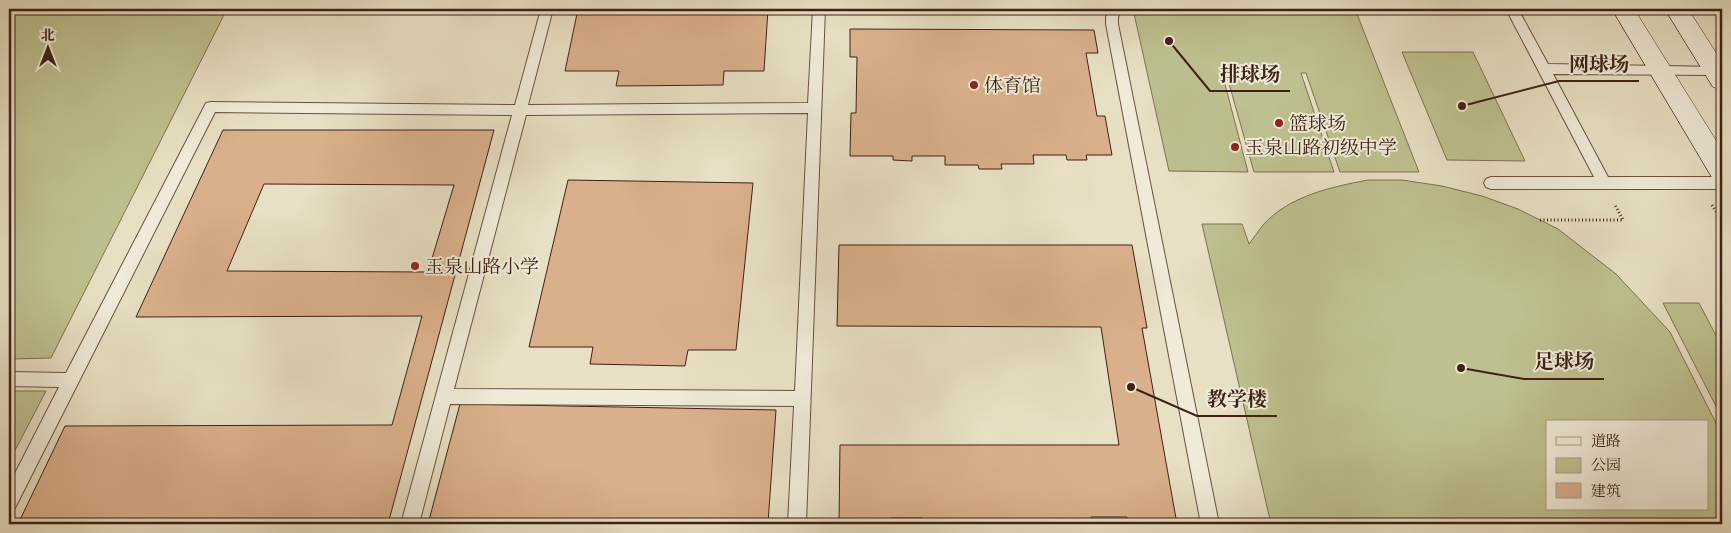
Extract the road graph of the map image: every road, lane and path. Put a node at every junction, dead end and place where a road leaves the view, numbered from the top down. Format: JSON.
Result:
{"nodes":[{"id":1,"x":547,"y":9,"type":"edge"},
{"id":2,"x":818,"y":9,"type":"edge"},
{"id":3,"x":1116,"y":9,"type":"edge"},
{"id":4,"x":1512,"y":9,"type":"edge"},
{"id":5,"x":1623,"y":9,"type":"edge"},
{"id":6,"x":1676,"y":9,"type":"edge"},
{"id":7,"x":1544,"y":68,"type":"junction"},
{"id":8,"x":1660,"y":69,"type":"junction"},
{"id":9,"x":1719,"y":75,"type":"edge"},
{"id":10,"x":814,"y":108,"type":"junction"},
{"id":11,"x":521,"y":110,"type":"junction"},
{"id":12,"x":1722,"y":172,"type":"edge"},
{"id":13,"x":1491,"y":183,"type":"dead end"},
{"id":14,"x":1604,"y":183,"type":"junction"},
{"id":15,"x":1722,"y":183,"type":"edge"},
{"id":16,"x":1540,"y":220,"type":"dead end"},
{"id":17,"x":9,"y":379,"type":"edge"},
{"id":18,"x":71,"y":380,"type":"junction"},
{"id":19,"x":445,"y":396,"type":"junction"},
{"id":20,"x":802,"y":399,"type":"junction"},
{"id":21,"x":9,"y":502,"type":"edge"},
{"id":22,"x":410,"y":524,"type":"edge"},
{"id":23,"x":796,"y":524,"type":"edge"},
{"id":24,"x":1210,"y":524,"type":"edge"}],
"edges":[{"from":1,"to":11,"type":"lane"},
{"from":2,"to":10,"type":"lane"},
{"from":3,"to":24,"type":"lane"},
{"from":4,"to":7,"type":"lane"},
{"from":5,"to":8,"type":"street"},
{"from":6,"to":9,"type":"street"},
{"from":7,"to":8,"type":"lane"},
{"from":7,"to":14,"type":"lane"},
{"from":8,"to":9,"type":"lane"},
{"from":8,"to":12,"type":"street"},
{"from":10,"to":11,"type":"lane"},
{"from":10,"to":20,"type":"lane"},
{"from":11,"to":18,"type":"lane"},
{"from":11,"to":19,"type":"lane"},
{"from":13,"to":14,"type":"lane"},
{"from":14,"to":15,"type":"lane"},
{"from":14,"to":16,"type":"path"},
{"from":17,"to":18,"type":"lane"},
{"from":18,"to":21,"type":"lane"},
{"from":19,"to":20,"type":"lane"},
{"from":19,"to":22,"type":"lane"},
{"from":20,"to":23,"type":"lane"}]}
